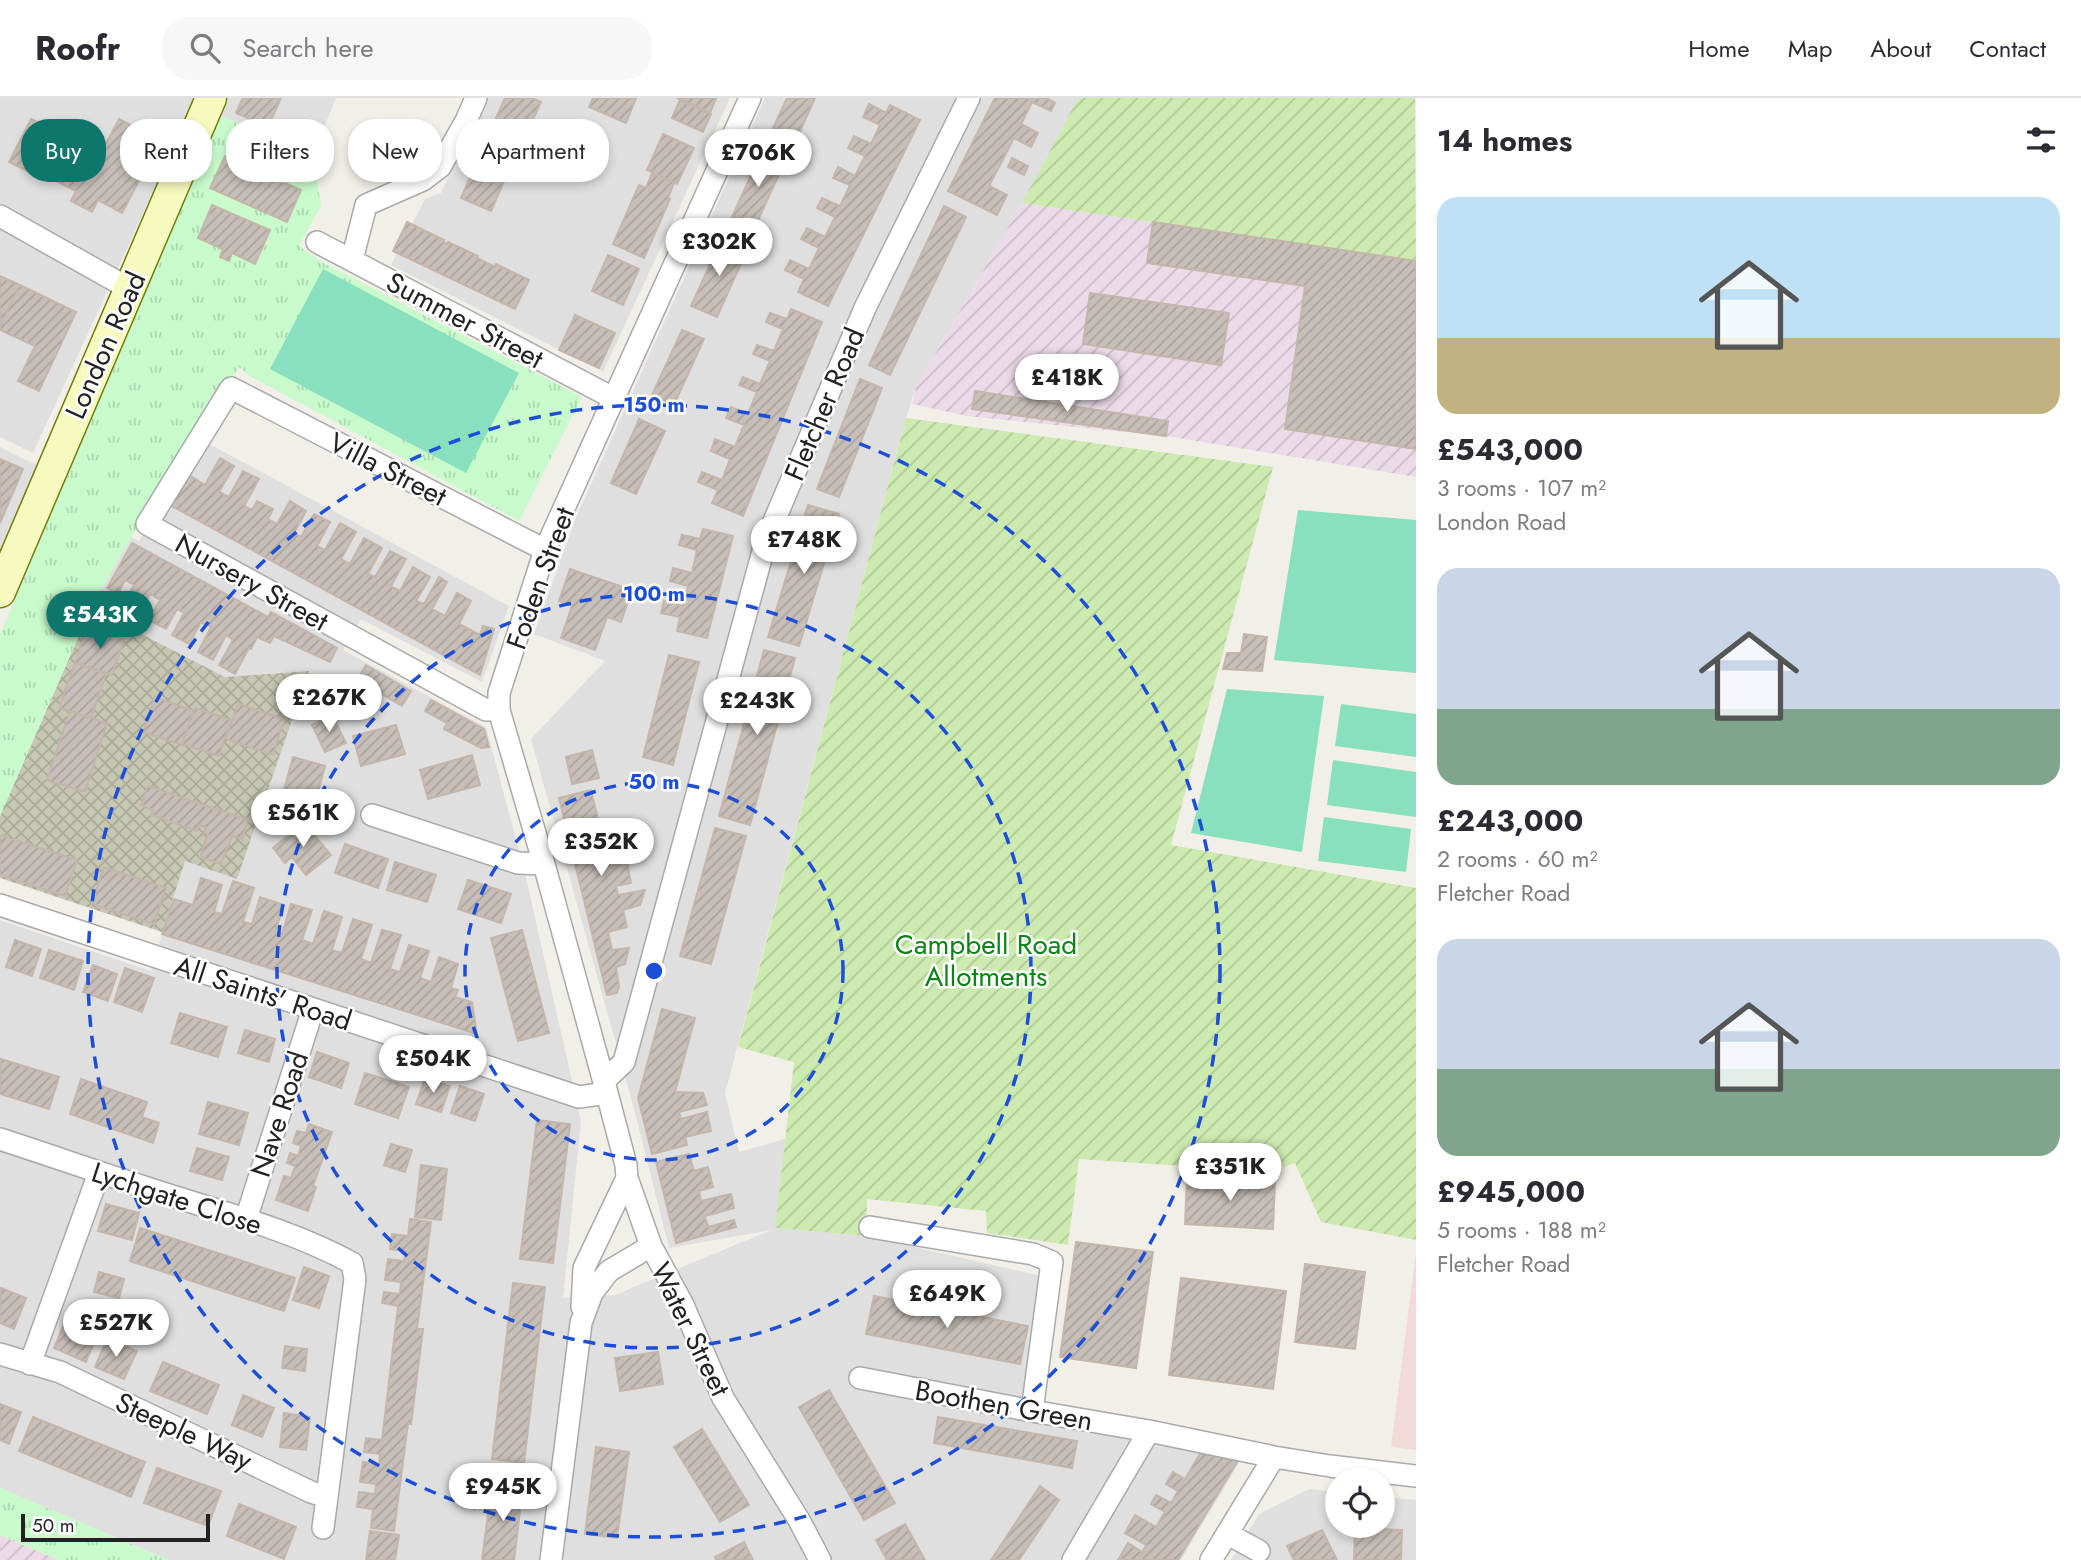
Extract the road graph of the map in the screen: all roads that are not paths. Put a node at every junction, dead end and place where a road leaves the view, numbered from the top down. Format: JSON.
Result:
{"nodes":[{"id":1,"x":211,"y":98,"type":"edge"},
{"id":2,"x":476,"y":98,"type":"edge"},
{"id":3,"x":750,"y":98,"type":"edge"},
{"id":4,"x":969,"y":98,"type":"edge"},
{"id":5,"x":0,"y":216,"type":"edge"},
{"id":6,"x":317,"y":242,"type":"dead end"},
{"id":7,"x":352,"y":260,"type":"junction"},
{"id":8,"x":130,"y":289,"type":"junction"},
{"id":9,"x":230,"y":388,"type":"joint"},
{"id":10,"x":613,"y":398,"type":"junction"},
{"id":11,"x":545,"y":550,"type":"junction"},
{"id":12,"x":0,"y":592,"type":"edge"},
{"id":13,"x":499,"y":710,"type":"junction"},
{"id":14,"x":372,"y":815,"type":"dead end"},
{"id":15,"x":544,"y":864,"type":"junction"},
{"id":16,"x":0,"y":905,"type":"edge"},
{"id":17,"x":313,"y":1009,"type":"junction"},
{"id":18,"x":605,"y":1087,"type":"junction"},
{"id":19,"x":0,"y":1139,"type":"edge"},
{"id":20,"x":99,"y":1172,"type":"junction"},
{"id":21,"x":627,"y":1178,"type":"junction"},
{"id":22,"x":246,"y":1219,"type":"junction"},
{"id":23,"x":870,"y":1227,"type":"dead end"},
{"id":24,"x":651,"y":1245,"type":"junction"},
{"id":25,"x":581,"y":1323,"type":"junction"},
{"id":26,"x":0,"y":1354,"type":"edge"},
{"id":27,"x":30,"y":1364,"type":"junction"},
{"id":28,"x":860,"y":1378,"type":"dead end"},
{"id":29,"x":1032,"y":1411,"type":"junction"},
{"id":30,"x":1149,"y":1431,"type":"junction"},
{"id":31,"x":1275,"y":1457,"type":"junction"},
{"id":32,"x":1416,"y":1476,"type":"edge"},
{"id":33,"x":327,"y":1497,"type":"junction"},
{"id":34,"x":323,"y":1528,"type":"dead end"},
{"id":35,"x":1228,"y":1534,"type":"junction"},
{"id":36,"x":1259,"y":1551,"type":"dead end"},
{"id":37,"x":551,"y":1560,"type":"edge"},
{"id":38,"x":820,"y":1560,"type":"edge"},
{"id":39,"x":1073,"y":1560,"type":"edge"},
{"id":40,"x":1211,"y":1560,"type":"edge"}],
"edges":[{"from":1,"to":8,"type":"main road","name":"London Road"},
{"from":2,"to":7,"type":"street"},
{"from":3,"to":10,"type":"street","name":"Foden Street"},
{"from":4,"to":18,"type":"street","name":"Fletcher Road"},
{"from":5,"to":8,"type":"street"},
{"from":6,"to":7,"type":"street","name":"Summer Street"},
{"from":7,"to":10,"type":"street","name":"Summer Street"},
{"from":8,"to":12,"type":"main road","name":"London Road"},
{"from":9,"to":11,"type":"street","name":"Villa Street"},
{"from":9,"to":13,"type":"street","name":"Nursery Street"},
{"from":10,"to":11,"type":"street","name":"Foden Street"},
{"from":11,"to":13,"type":"street","name":"Foden Street"},
{"from":13,"to":15,"type":"street","name":"Foden Street"},
{"from":14,"to":15,"type":"street"},
{"from":15,"to":18,"type":"street","name":"Foden Street"},
{"from":16,"to":17,"type":"street","name":"All Saints' Road"},
{"from":17,"to":18,"type":"street","name":"All Saints' Road"},
{"from":17,"to":22,"type":"street","name":"Nave Road"},
{"from":18,"to":21,"type":"street","name":"Water Street"},
{"from":19,"to":20,"type":"street","name":"Lychgate Close"},
{"from":20,"to":22,"type":"street","name":"Lychgate Close"},
{"from":20,"to":27,"type":"street"},
{"from":21,"to":24,"type":"street","name":"Water Street"},
{"from":21,"to":25,"type":"street"},
{"from":22,"to":33,"type":"street","name":"Lychgate Close"},
{"from":23,"to":29,"type":"street"},
{"from":24,"to":25,"type":"street"},
{"from":24,"to":38,"type":"street","name":"Water Street"},
{"from":25,"to":37,"type":"street"},
{"from":26,"to":27,"type":"street","name":"Steeple Way"},
{"from":27,"to":33,"type":"street","name":"Steeple Way"},
{"from":28,"to":29,"type":"street","name":"Boothen Green"},
{"from":29,"to":30,"type":"street","name":"Boothen Green"},
{"from":30,"to":31,"type":"street","name":"Boothen Green"},
{"from":30,"to":39,"type":"street"},
{"from":31,"to":32,"type":"street","name":"Boothen Green"},
{"from":31,"to":35,"type":"street"},
{"from":33,"to":34,"type":"street"},
{"from":35,"to":36,"type":"street"},
{"from":35,"to":40,"type":"street"}]}
